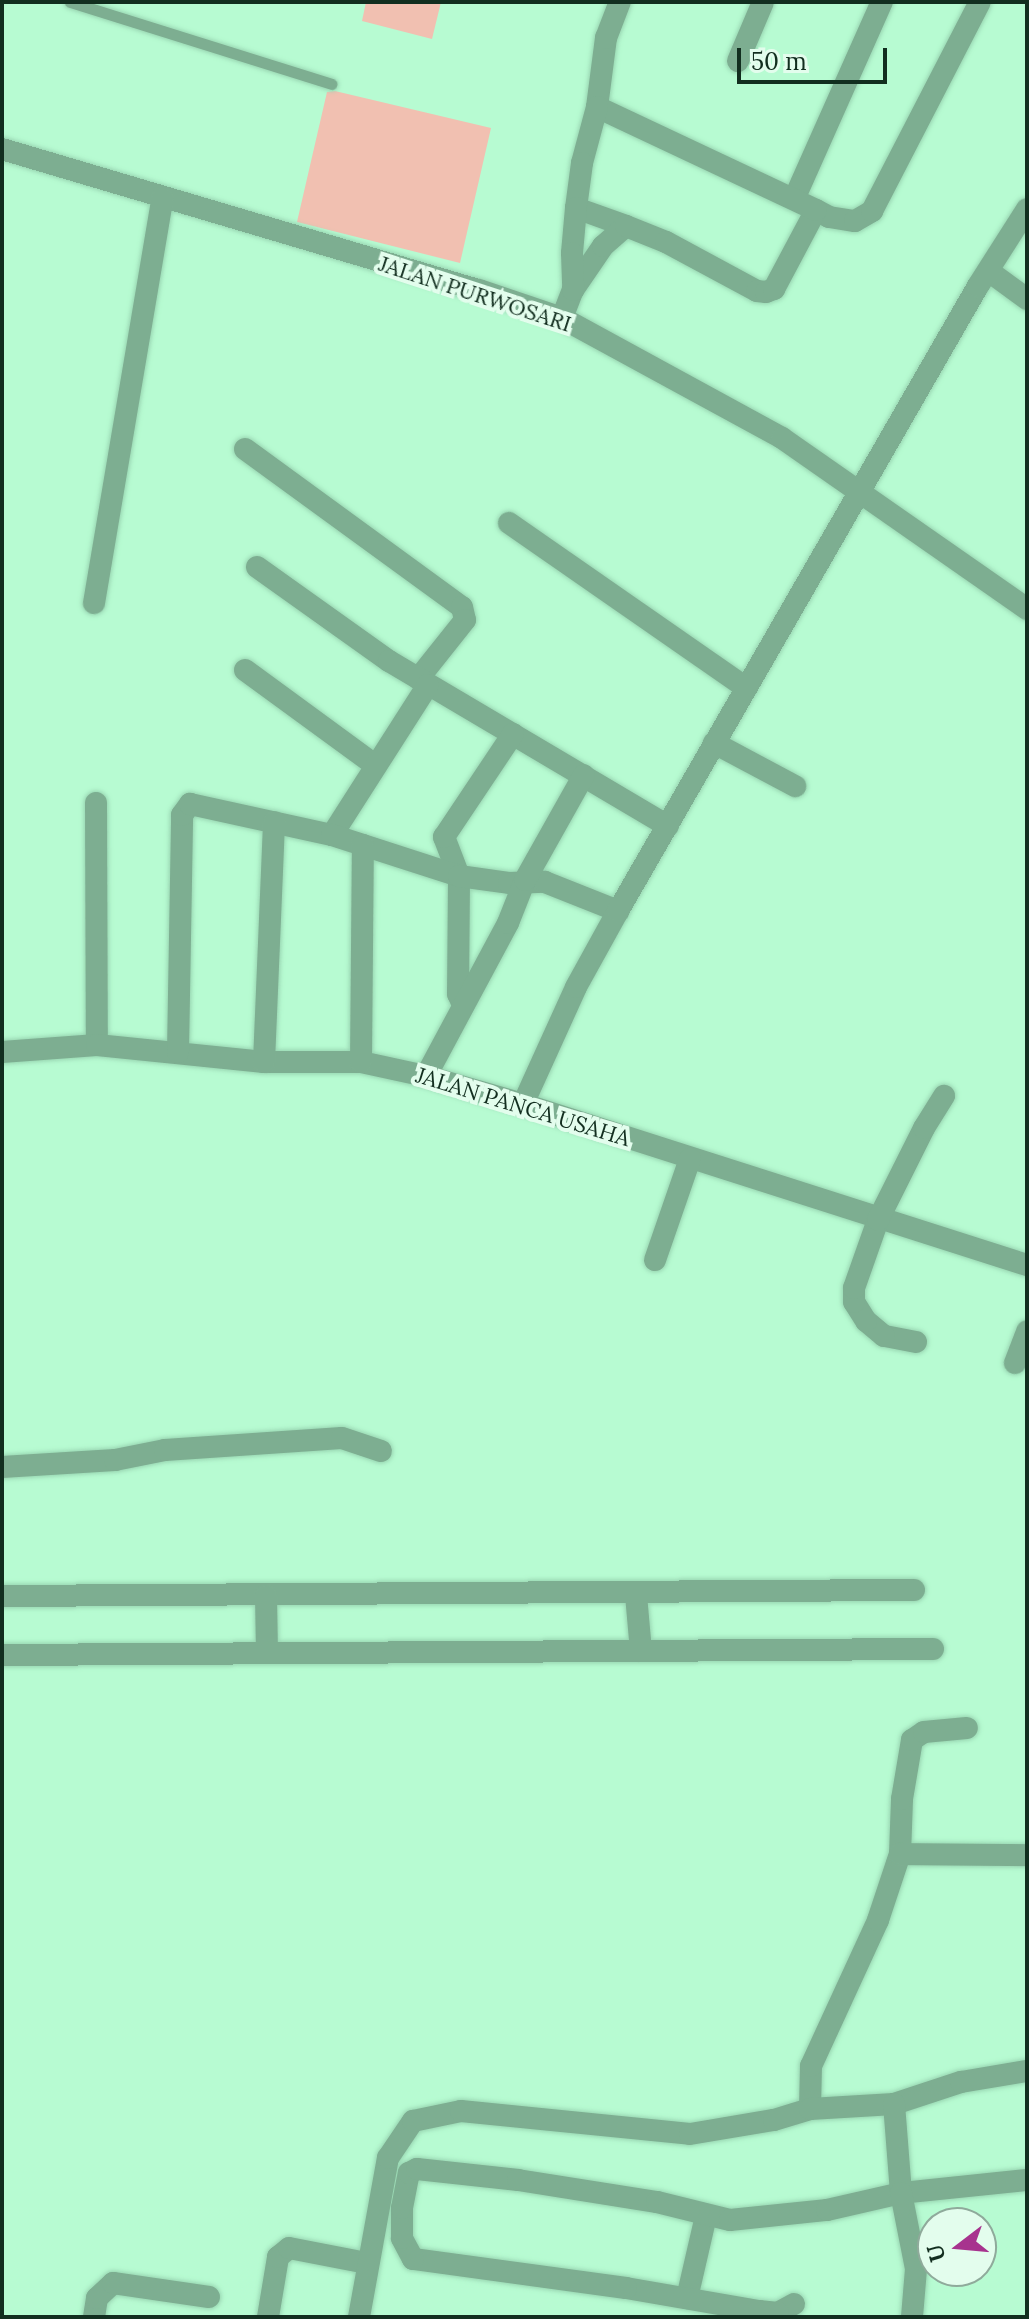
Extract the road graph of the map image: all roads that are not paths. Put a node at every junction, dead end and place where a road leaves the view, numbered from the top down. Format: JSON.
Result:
{"nodes":[{"id":1,"x":70,"y":2,"type":"edge"},
{"id":2,"x":620,"y":2,"type":"edge"},
{"id":3,"x":763,"y":2,"type":"edge"},
{"id":4,"x":882,"y":2,"type":"edge"},
{"id":5,"x":980,"y":2,"type":"edge"},
{"id":6,"x":738,"y":61,"type":"dead end"},
{"id":7,"x":331,"y":84,"type":"dead end"},
{"id":8,"x":597,"y":107,"type":"junction"},
{"id":9,"x":2,"y":149,"type":"edge"},
{"id":10,"x":795,"y":197,"type":"junction"},
{"id":11,"x":162,"y":199,"type":"junction"},
{"id":12,"x":576,"y":208,"type":"junction"},
{"id":13,"x":1027,"y":209,"type":"edge"},
{"id":14,"x":816,"y":210,"type":"junction"},
{"id":15,"x":626,"y":226,"type":"junction"},
{"id":16,"x":990,"y":272,"type":"junction"},
{"id":17,"x":573,"y":290,"type":"junction"},
{"id":18,"x":1027,"y":299,"type":"edge"},
{"id":19,"x":562,"y":318,"type":"junction"},
{"id":20,"x":245,"y":449,"type":"dead end"},
{"id":21,"x":861,"y":493,"type":"junction"},
{"id":22,"x":509,"y":523,"type":"dead end"},
{"id":23,"x":257,"y":567,"type":"dead end"},
{"id":24,"x":94,"y":603,"type":"dead end"},
{"id":25,"x":1027,"y":609,"type":"edge"},
{"id":26,"x":245,"y":670,"type":"dead end"},
{"id":27,"x":423,"y":682,"type":"junction"},
{"id":28,"x":746,"y":688,"type":"junction"},
{"id":29,"x":513,"y":734,"type":"junction"},
{"id":30,"x":714,"y":743,"type":"junction"},
{"id":31,"x":376,"y":766,"type":"junction"},
{"id":32,"x":584,"y":775,"type":"junction"},
{"id":33,"x":795,"y":786,"type":"dead end"},
{"id":34,"x":96,"y":803,"type":"dead end"},
{"id":35,"x":274,"y":822,"type":"junction"},
{"id":36,"x":668,"y":826,"type":"junction"},
{"id":37,"x":332,"y":835,"type":"junction"},
{"id":38,"x":363,"y":845,"type":"junction"},
{"id":39,"x":459,"y":876,"type":"junction"},
{"id":40,"x":525,"y":880,"type":"junction"},
{"id":41,"x":618,"y":911,"type":"junction"},
{"id":42,"x":457,"y":943,"type":"junction"},
{"id":43,"x":491,"y":955,"type":"junction"},
{"id":44,"x":463,"y":1005,"type":"junction"},
{"id":45,"x":97,"y":1045,"type":"junction"},
{"id":46,"x":2,"y":1052,"type":"edge"},
{"id":47,"x":178,"y":1052,"type":"junction"},
{"id":48,"x":264,"y":1062,"type":"junction"},
{"id":49,"x":361,"y":1062,"type":"junction"},
{"id":50,"x":426,"y":1076,"type":"junction"},
{"id":51,"x":944,"y":1096,"type":"dead end"},
{"id":52,"x":523,"y":1104,"type":"junction"},
{"id":53,"x":690,"y":1159,"type":"junction"},
{"id":54,"x":878,"y":1220,"type":"junction"},
{"id":55,"x":655,"y":1260,"type":"dead end"},
{"id":56,"x":1027,"y":1265,"type":"edge"},
{"id":57,"x":1027,"y":1331,"type":"edge"},
{"id":58,"x":916,"y":1342,"type":"dead end"},
{"id":59,"x":1015,"y":1363,"type":"dead end"},
{"id":60,"x":381,"y":1451,"type":"dead end"},
{"id":61,"x":2,"y":1467,"type":"edge"},
{"id":62,"x":914,"y":1590,"type":"dead end"},
{"id":63,"x":636,"y":1595,"type":"junction"},
{"id":64,"x":2,"y":1596,"type":"edge"},
{"id":65,"x":266,"y":1596,"type":"junction"},
{"id":66,"x":933,"y":1649,"type":"dead end"},
{"id":67,"x":641,"y":1651,"type":"junction"},
{"id":68,"x":267,"y":1652,"type":"junction"},
{"id":69,"x":2,"y":1655,"type":"edge"},
{"id":70,"x":967,"y":1728,"type":"dead end"},
{"id":71,"x":900,"y":1854,"type":"junction"},
{"id":72,"x":1027,"y":1855,"type":"edge"},
{"id":73,"x":1027,"y":2071,"type":"edge"},
{"id":74,"x":894,"y":2104,"type":"junction"},
{"id":75,"x":810,"y":2109,"type":"junction"},
{"id":76,"x":1027,"y":2180,"type":"edge"},
{"id":77,"x":901,"y":2193,"type":"junction"},
{"id":78,"x":706,"y":2216,"type":"junction"},
{"id":79,"x":367,"y":2263,"type":"junction"},
{"id":80,"x":209,"y":2297,"type":"dead end"},
{"id":81,"x":687,"y":2298,"type":"junction"},
{"id":82,"x":794,"y":2304,"type":"dead end"},
{"id":83,"x":94,"y":2317,"type":"edge"},
{"id":84,"x":268,"y":2317,"type":"edge"},
{"id":85,"x":359,"y":2317,"type":"edge"},
{"id":86,"x":912,"y":2317,"type":"edge"}],
"edges":[{"from":1,"to":7,"type":"lane"},
{"from":2,"to":8,"type":"street"},
{"from":3,"to":6,"type":"street"},
{"from":4,"to":10,"type":"street"},
{"from":5,"to":14,"type":"street"},
{"from":8,"to":10,"type":"street"},
{"from":8,"to":12,"type":"street"},
{"from":9,"to":11,"type":"street","name":"JALAN PURWOSARI"},
{"from":10,"to":14,"type":"street"},
{"from":11,"to":19,"type":"street","name":"JALAN PURWOSARI"},
{"from":11,"to":24,"type":"street"},
{"from":12,"to":15,"type":"street"},
{"from":12,"to":17,"type":"street"},
{"from":13,"to":16,"type":"street"},
{"from":14,"to":15,"type":"street"},
{"from":15,"to":17,"type":"street"},
{"from":16,"to":18,"type":"street"},
{"from":16,"to":21,"type":"street"},
{"from":17,"to":19,"type":"street"},
{"from":19,"to":21,"type":"street","name":"JALAN PURWOSARI"},
{"from":20,"to":27,"type":"street"},
{"from":21,"to":25,"type":"street","name":"JALAN PURWOSARI"},
{"from":21,"to":28,"type":"street"},
{"from":22,"to":28,"type":"street"},
{"from":23,"to":27,"type":"street"},
{"from":26,"to":31,"type":"street"},
{"from":27,"to":29,"type":"street"},
{"from":27,"to":31,"type":"street"},
{"from":28,"to":30,"type":"street"},
{"from":29,"to":32,"type":"street"},
{"from":29,"to":39,"type":"street"},
{"from":30,"to":33,"type":"street"},
{"from":30,"to":36,"type":"street"},
{"from":31,"to":37,"type":"street"},
{"from":32,"to":36,"type":"street"},
{"from":32,"to":40,"type":"street"},
{"from":34,"to":45,"type":"street"},
{"from":35,"to":37,"type":"street"},
{"from":35,"to":47,"type":"street"},
{"from":35,"to":48,"type":"street"},
{"from":36,"to":41,"type":"street"},
{"from":37,"to":38,"type":"street"},
{"from":38,"to":39,"type":"street"},
{"from":38,"to":49,"type":"street"},
{"from":39,"to":40,"type":"street"},
{"from":39,"to":42,"type":"street"},
{"from":40,"to":41,"type":"street"},
{"from":40,"to":43,"type":"street"},
{"from":41,"to":52,"type":"street"},
{"from":42,"to":43,"type":"street"},
{"from":42,"to":44,"type":"street"},
{"from":43,"to":44,"type":"street"},
{"from":44,"to":50,"type":"street"},
{"from":45,"to":46,"type":"street","name":"JALAN PANCA USAHA"},
{"from":45,"to":47,"type":"street","name":"JALAN PANCA USAHA"},
{"from":47,"to":48,"type":"street","name":"JALAN PANCA USAHA"},
{"from":48,"to":49,"type":"street","name":"JALAN PANCA USAHA"},
{"from":49,"to":50,"type":"street","name":"JALAN PANCA USAHA"},
{"from":50,"to":52,"type":"street","name":"JALAN PANCA USAHA"},
{"from":51,"to":54,"type":"street"},
{"from":52,"to":53,"type":"street","name":"JALAN PANCA USAHA"},
{"from":53,"to":54,"type":"street","name":"JALAN PANCA USAHA"},
{"from":53,"to":55,"type":"street"},
{"from":54,"to":56,"type":"street","name":"JALAN PANCA USAHA"},
{"from":54,"to":58,"type":"street"},
{"from":57,"to":59,"type":"street"},
{"from":60,"to":61,"type":"street"},
{"from":62,"to":63,"type":"street"},
{"from":63,"to":65,"type":"street"},
{"from":63,"to":67,"type":"street"},
{"from":64,"to":65,"type":"street"},
{"from":65,"to":68,"type":"street"},
{"from":66,"to":67,"type":"street"},
{"from":67,"to":68,"type":"street"},
{"from":68,"to":69,"type":"street"},
{"from":70,"to":71,"type":"street"},
{"from":71,"to":72,"type":"street"},
{"from":71,"to":75,"type":"street"},
{"from":73,"to":74,"type":"street"},
{"from":74,"to":75,"type":"street"},
{"from":74,"to":77,"type":"street"},
{"from":75,"to":79,"type":"street"},
{"from":76,"to":77,"type":"street"},
{"from":77,"to":78,"type":"street"},
{"from":77,"to":86,"type":"street"},
{"from":78,"to":81,"type":"street"},
{"from":78,"to":81,"type":"street"},
{"from":79,"to":84,"type":"street"},
{"from":79,"to":85,"type":"street"},
{"from":80,"to":83,"type":"street"},
{"from":81,"to":82,"type":"street"}]}
